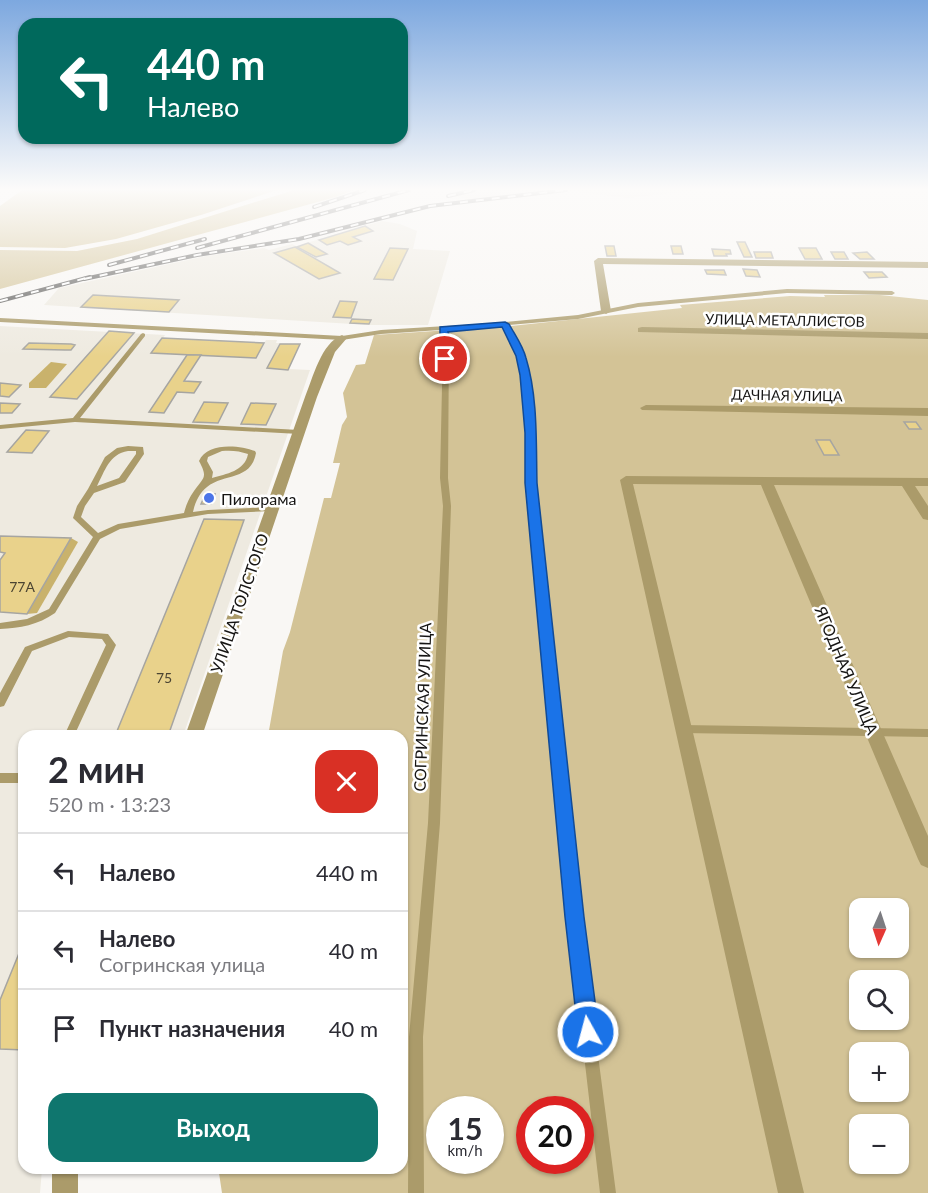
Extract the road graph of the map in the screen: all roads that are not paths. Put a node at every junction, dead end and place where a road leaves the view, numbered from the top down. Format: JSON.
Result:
{"nodes":[{"id":1,"x":928,"y":265,"type":"edge"},
{"id":2,"x":892,"y":293,"type":"dead end"},
{"id":3,"x":606,"y":311,"type":"junction"},
{"id":4,"x":0,"y":320,"type":"edge"},
{"id":5,"x":505,"y":324,"type":"junction"},
{"id":6,"x":443,"y":329,"type":"junction"},
{"id":7,"x":642,"y":330,"type":"dead end"},
{"id":8,"x":142,"y":335,"type":"dead end"},
{"id":9,"x":928,"y":336,"type":"edge"},
{"id":10,"x":342,"y":338,"type":"junction"},
{"id":11,"x":646,"y":408,"type":"dead end"},
{"id":12,"x":928,"y":412,"type":"edge"},
{"id":13,"x":75,"y":420,"type":"junction"},
{"id":14,"x":0,"y":427,"type":"edge"},
{"id":15,"x":299,"y":432,"type":"junction"},
{"id":16,"x":766,"y":481,"type":"junction"},
{"id":17,"x":906,"y":482,"type":"junction"},
{"id":18,"x":928,"y":482,"type":"edge"},
{"id":19,"x":207,"y":483,"type":"junction"},
{"id":20,"x":91,"y":492,"type":"junction"},
{"id":21,"x":272,"y":509,"type":"junction"},
{"id":22,"x":188,"y":515,"type":"junction"},
{"id":23,"x":928,"y":516,"type":"edge"},
{"id":24,"x":97,"y":537,"type":"junction"},
{"id":25,"x":0,"y":626,"type":"edge"},
{"id":26,"x":0,"y":703,"type":"edge"},
{"id":27,"x":682,"y":729,"type":"junction"},
{"id":28,"x":72,"y":730,"type":"edge"},
{"id":29,"x":195,"y":730,"type":"edge"},
{"id":30,"x":874,"y":733,"type":"junction"},
{"id":31,"x":928,"y":733,"type":"edge"},
{"id":32,"x":0,"y":778,"type":"edge"},
{"id":33,"x":18,"y":778,"type":"edge"},
{"id":34,"x":928,"y":859,"type":"edge"},
{"id":35,"x":65,"y":1174,"type":"edge"},
{"id":36,"x":65,"y":1193,"type":"edge"},
{"id":37,"x":416,"y":1193,"type":"edge"},
{"id":38,"x":608,"y":1193,"type":"edge"},
{"id":39,"x":791,"y":1193,"type":"edge"}],
"edges":[{"from":1,"to":3,"type":"street"},
{"from":2,"to":3,"type":"lane"},
{"from":3,"to":5,"type":"lane"},
{"from":4,"to":10,"type":"lane"},
{"from":5,"to":6,"type":"lane"},
{"from":5,"to":38,"type":"lane"},
{"from":6,"to":10,"type":"lane"},
{"from":6,"to":37,"type":"lane","name":"СОГРИНСКАЯ УЛИЦА"},
{"from":7,"to":9,"type":"street","name":"УЛИЦА МЕТАЛЛИСТОВ"},
{"from":8,"to":13,"type":"lane"},
{"from":10,"to":15,"type":"street","name":"УЛИЦА ТОЛСТОГО"},
{"from":11,"to":12,"type":"street","name":"ДАЧНАЯ УЛИЦА"},
{"from":13,"to":14,"type":"lane"},
{"from":13,"to":15,"type":"lane"},
{"from":15,"to":21,"type":"street","name":"УЛИЦА ТОЛСТОГО"},
{"from":16,"to":17,"type":"street"},
{"from":16,"to":27,"type":"street"},
{"from":16,"to":30,"type":"street","name":"ЯГОДНАЯ УЛИЦА"},
{"from":17,"to":18,"type":"street"},
{"from":17,"to":23,"type":"street"},
{"from":19,"to":19,"type":"lane"},
{"from":19,"to":22,"type":"lane"},
{"from":20,"to":20,"type":"lane"},
{"from":20,"to":24,"type":"lane"},
{"from":21,"to":22,"type":"lane"},
{"from":21,"to":29,"type":"street","name":"УЛИЦА ТОЛСТОГО"},
{"from":22,"to":24,"type":"lane"},
{"from":24,"to":25,"type":"lane"},
{"from":26,"to":28,"type":"lane"},
{"from":27,"to":30,"type":"lane"},
{"from":27,"to":39,"type":"street"},
{"from":30,"to":31,"type":"lane"},
{"from":30,"to":34,"type":"street","name":"ЯГОДНАЯ УЛИЦА"},
{"from":32,"to":33,"type":"lane"},
{"from":35,"to":36,"type":"street"}]}
